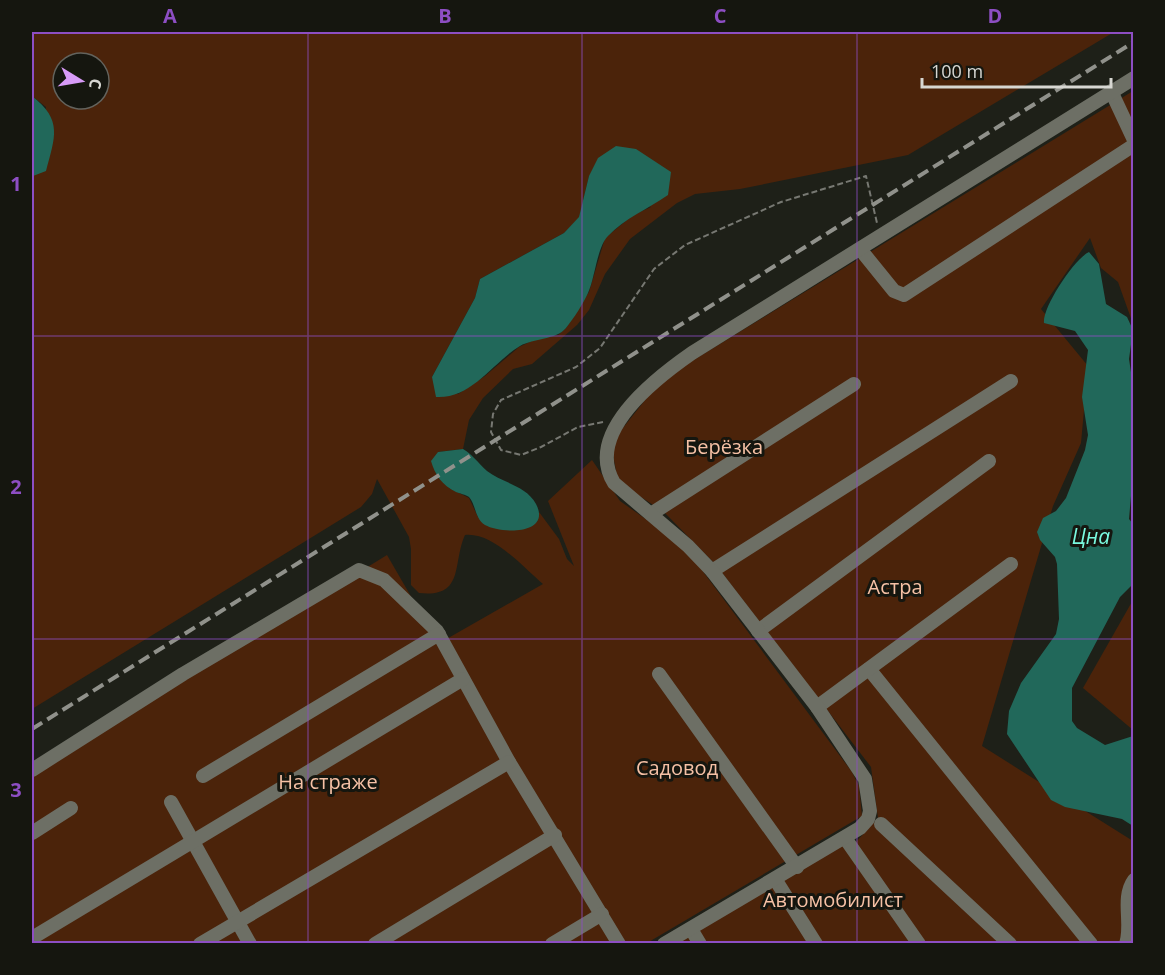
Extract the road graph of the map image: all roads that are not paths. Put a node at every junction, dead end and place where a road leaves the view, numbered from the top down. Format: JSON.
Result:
{"nodes":[{"id":1,"x":1134,"y":78,"type":"edge"},
{"id":2,"x":1111,"y":91,"type":"junction"},
{"id":3,"x":1134,"y":140,"type":"edge"},
{"id":4,"x":1134,"y":145,"type":"edge"},
{"id":5,"x":860,"y":249,"type":"junction"},
{"id":6,"x":1011,"y":381,"type":"dead end"},
{"id":7,"x":854,"y":384,"type":"dead end"},
{"id":8,"x":989,"y":461,"type":"dead end"},
{"id":9,"x":651,"y":514,"type":"junction"},
{"id":10,"x":1011,"y":564,"type":"dead end"},
{"id":11,"x":712,"y":571,"type":"junction"},
{"id":12,"x":758,"y":631,"type":"junction"},
{"id":13,"x":439,"y":634,"type":"junction"},
{"id":14,"x":869,"y":669,"type":"junction"},
{"id":15,"x":660,"y":674,"type":"dead end"},
{"id":16,"x":463,"y":679,"type":"junction"},
{"id":17,"x":817,"y":707,"type":"junction"},
{"id":18,"x":509,"y":762,"type":"junction"},
{"id":19,"x":32,"y":770,"type":"edge"},
{"id":20,"x":202,"y":776,"type":"dead end"},
{"id":21,"x":171,"y":802,"type":"dead end"},
{"id":22,"x":70,"y":808,"type":"dead end"},
{"id":23,"x":881,"y":824,"type":"dead end"},
{"id":24,"x":32,"y":833,"type":"edge"},
{"id":25,"x":555,"y":836,"type":"junction"},
{"id":26,"x":845,"y":838,"type":"junction"},
{"id":27,"x":191,"y":842,"type":"junction"},
{"id":28,"x":796,"y":867,"type":"junction"},
{"id":29,"x":775,"y":879,"type":"junction"},
{"id":30,"x":1134,"y":880,"type":"edge"},
{"id":31,"x":602,"y":914,"type":"junction"},
{"id":32,"x":238,"y":921,"type":"junction"},
{"id":33,"x":691,"y":929,"type":"junction"},
{"id":34,"x":32,"y":938,"type":"edge"},
{"id":35,"x":200,"y":944,"type":"edge"},
{"id":36,"x":250,"y":944,"type":"edge"},
{"id":37,"x":375,"y":944,"type":"edge"},
{"id":38,"x":552,"y":944,"type":"edge"},
{"id":39,"x":619,"y":944,"type":"edge"},
{"id":40,"x":664,"y":944,"type":"edge"},
{"id":41,"x":700,"y":944,"type":"edge"},
{"id":42,"x":816,"y":944,"type":"edge"},
{"id":43,"x":919,"y":944,"type":"edge"},
{"id":44,"x":1010,"y":944,"type":"edge"},
{"id":45,"x":1091,"y":944,"type":"edge"},
{"id":46,"x":1126,"y":944,"type":"edge"}],
"edges":[{"from":1,"to":2,"type":"street"},
{"from":2,"to":3,"type":"street"},
{"from":2,"to":5,"type":"street"},
{"from":4,"to":5,"type":"street"},
{"from":5,"to":9,"type":"street"},
{"from":6,"to":11,"type":"street"},
{"from":7,"to":9,"type":"street"},
{"from":8,"to":12,"type":"street"},
{"from":9,"to":11,"type":"street"},
{"from":10,"to":14,"type":"street"},
{"from":11,"to":12,"type":"street"},
{"from":12,"to":17,"type":"street"},
{"from":13,"to":16,"type":"street"},
{"from":13,"to":19,"type":"street"},
{"from":13,"to":20,"type":"street"},
{"from":14,"to":17,"type":"street"},
{"from":14,"to":45,"type":"street"},
{"from":15,"to":28,"type":"street"},
{"from":16,"to":18,"type":"street"},
{"from":16,"to":27,"type":"street"},
{"from":17,"to":26,"type":"street"},
{"from":18,"to":25,"type":"street"},
{"from":18,"to":32,"type":"street"},
{"from":21,"to":27,"type":"street"},
{"from":22,"to":24,"type":"street"},
{"from":23,"to":44,"type":"street"},
{"from":25,"to":31,"type":"street"},
{"from":25,"to":37,"type":"street"},
{"from":26,"to":28,"type":"street"},
{"from":26,"to":43,"type":"street"},
{"from":27,"to":32,"type":"street"},
{"from":27,"to":34,"type":"street"},
{"from":28,"to":29,"type":"street"},
{"from":29,"to":33,"type":"street"},
{"from":29,"to":42,"type":"street"},
{"from":30,"to":46,"type":"street"},
{"from":31,"to":38,"type":"street"},
{"from":31,"to":39,"type":"street"},
{"from":32,"to":35,"type":"street"},
{"from":32,"to":36,"type":"street"},
{"from":33,"to":40,"type":"street"},
{"from":33,"to":41,"type":"street"}]}
